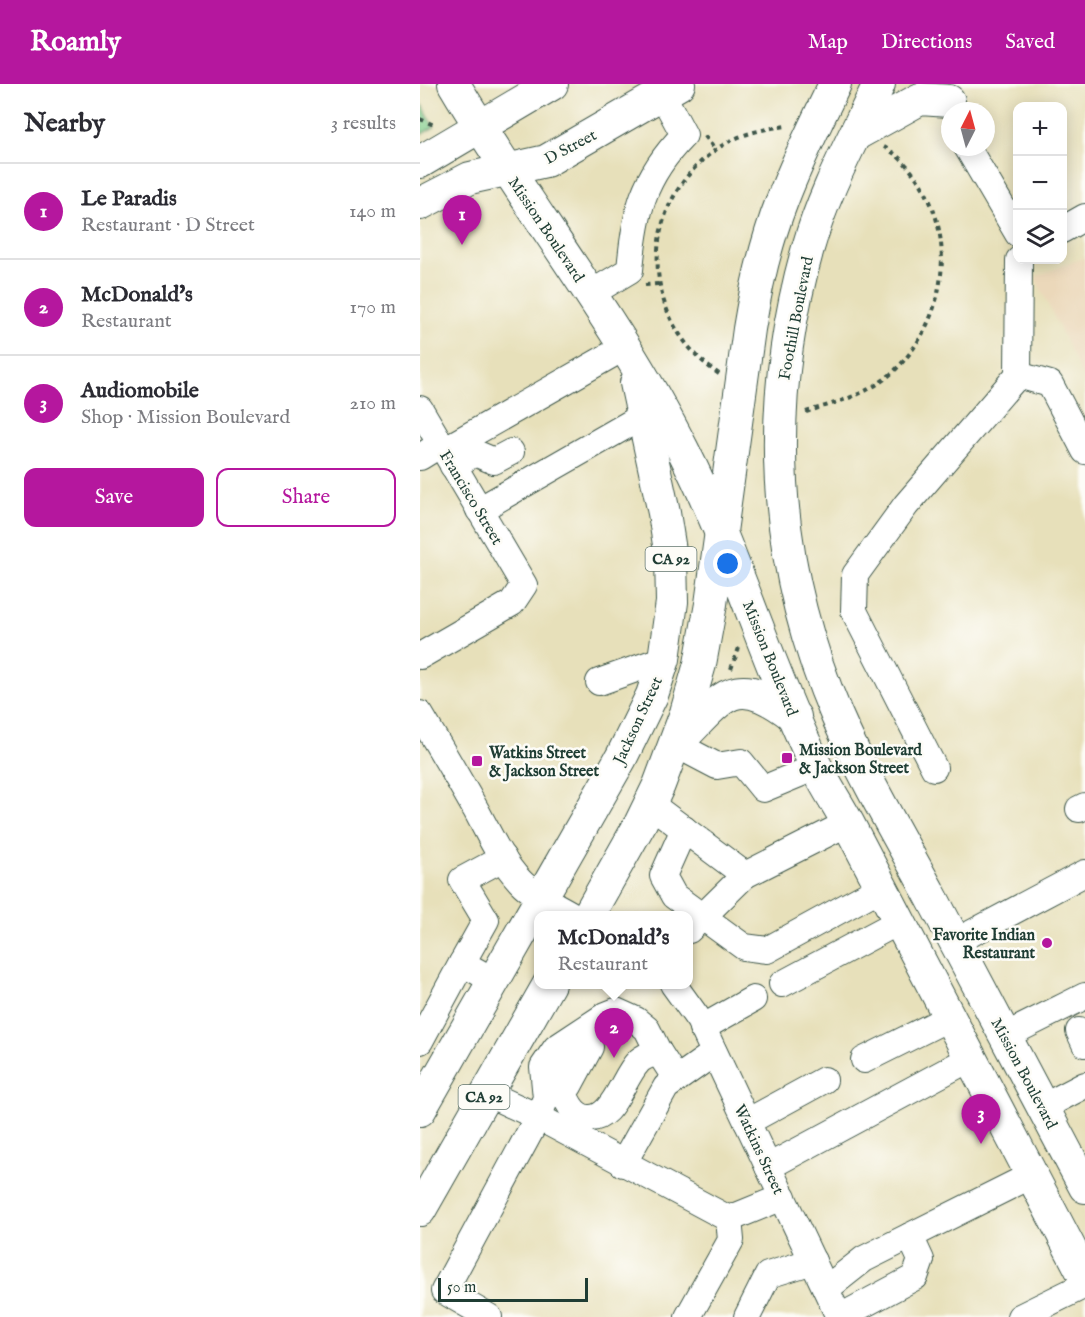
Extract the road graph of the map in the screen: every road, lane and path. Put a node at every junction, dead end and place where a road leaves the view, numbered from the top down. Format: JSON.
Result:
{"nodes":[{"id":1,"x":454,"y":84,"type":"edge"},
{"id":2,"x":552,"y":84,"type":"edge"},
{"id":3,"x":835,"y":84,"type":"edge"},
{"id":4,"x":879,"y":84,"type":"edge"},
{"id":5,"x":671,"y":89,"type":"edge"},
{"id":6,"x":952,"y":99,"type":"edge"},
{"id":7,"x":420,"y":119,"type":"edge"},
{"id":8,"x":435,"y":125,"type":"dead end"},
{"id":9,"x":787,"y":126,"type":"dead end"},
{"id":10,"x":479,"y":127,"type":"junction"},
{"id":11,"x":855,"y":135,"type":"junction"},
{"id":12,"x":883,"y":147,"type":"dead end"},
{"id":13,"x":972,"y":156,"type":"edge"},
{"id":14,"x":420,"y":162,"type":"edge"},
{"id":15,"x":506,"y":169,"type":"junction"},
{"id":16,"x":420,"y":204,"type":"edge"},
{"id":17,"x":1085,"y":217,"type":"edge"},
{"id":18,"x":1013,"y":227,"type":"edge"},
{"id":19,"x":1067,"y":227,"type":"edge"},
{"id":20,"x":1019,"y":264,"type":"edge"},
{"id":21,"x":590,"y":294,"type":"junction"},
{"id":22,"x":628,"y":351,"type":"junction"},
{"id":23,"x":1018,"y":375,"type":"junction"},
{"id":24,"x":723,"y":376,"type":"dead end"},
{"id":25,"x":420,"y":409,"type":"edge"},
{"id":26,"x":803,"y":413,"type":"dead end"},
{"id":27,"x":643,"y":416,"type":"junction"},
{"id":28,"x":1085,"y":451,"type":"edge"},
{"id":29,"x":511,"y":452,"type":"dead end"},
{"id":30,"x":440,"y":454,"type":"edge"},
{"id":31,"x":479,"y":510,"type":"junction"},
{"id":32,"x":721,"y":531,"type":"junction"},
{"id":33,"x":790,"y":566,"type":"joint"},
{"id":34,"x":741,"y":642,"type":"dead end"},
{"id":35,"x":420,"y":656,"type":"edge"},
{"id":36,"x":664,"y":659,"type":"junction"},
{"id":37,"x":733,"y":674,"type":"dead end"},
{"id":38,"x":599,"y":682,"type":"dead end"},
{"id":39,"x":420,"y":714,"type":"edge"},
{"id":40,"x":795,"y":717,"type":"junction"},
{"id":41,"x":675,"y":744,"type":"junction"},
{"id":42,"x":816,"y":767,"type":"junction"},
{"id":43,"x":934,"y":768,"type":"dead end"},
{"id":44,"x":650,"y":804,"type":"junction"},
{"id":45,"x":849,"y":823,"type":"junction"},
{"id":46,"x":684,"y":829,"type":"junction"},
{"id":47,"x":503,"y":858,"type":"junction"},
{"id":48,"x":1085,"y":873,"type":"edge"},
{"id":49,"x":745,"y":875,"type":"junction"},
{"id":50,"x":882,"y":887,"type":"junction"},
{"id":51,"x":541,"y":897,"type":"junction"},
{"id":52,"x":567,"y":911,"type":"edge"},
{"id":53,"x":590,"y":911,"type":"edge"},
{"id":54,"x":686,"y":911,"type":"edge"},
{"id":55,"x":900,"y":921,"type":"junction"},
{"id":56,"x":695,"y":923,"type":"edge"},
{"id":57,"x":955,"y":942,"type":"junction"},
{"id":58,"x":462,"y":963,"type":"junction"},
{"id":59,"x":494,"y":981,"type":"junction"},
{"id":60,"x":782,"y":984,"type":"dead end"},
{"id":61,"x":546,"y":989,"type":"edge"},
{"id":62,"x":677,"y":989,"type":"edge"},
{"id":63,"x":1085,"y":996,"type":"edge"},
{"id":64,"x":753,"y":999,"type":"dead end"},
{"id":65,"x":606,"y":1015,"type":"junction"},
{"id":66,"x":950,"y":1017,"type":"junction"},
{"id":67,"x":702,"y":1028,"type":"junction"},
{"id":68,"x":1005,"y":1036,"type":"junction"},
{"id":69,"x":420,"y":1041,"type":"edge"},
{"id":70,"x":420,"y":1048,"type":"edge"},
{"id":71,"x":658,"y":1051,"type":"junction"},
{"id":72,"x":714,"y":1053,"type":"junction"},
{"id":73,"x":971,"y":1058,"type":"junction"},
{"id":74,"x":864,"y":1060,"type":"dead end"},
{"id":75,"x":447,"y":1063,"type":"junction"},
{"id":76,"x":676,"y":1079,"type":"junction"},
{"id":77,"x":824,"y":1080,"type":"dead end"},
{"id":78,"x":1085,"y":1084,"type":"edge"},
{"id":79,"x":486,"y":1094,"type":"junction"},
{"id":80,"x":1043,"y":1107,"type":"junction"},
{"id":81,"x":420,"y":1110,"type":"edge"},
{"id":82,"x":538,"y":1117,"type":"junction"},
{"id":83,"x":747,"y":1122,"type":"junction"},
{"id":84,"x":623,"y":1164,"type":"junction"},
{"id":85,"x":768,"y":1167,"type":"junction"},
{"id":86,"x":1032,"y":1174,"type":"junction"},
{"id":87,"x":1085,"y":1185,"type":"edge"},
{"id":88,"x":783,"y":1197,"type":"junction"},
{"id":89,"x":420,"y":1210,"type":"edge"},
{"id":90,"x":729,"y":1218,"type":"junction"},
{"id":91,"x":910,"y":1236,"type":"junction"},
{"id":92,"x":813,"y":1261,"type":"junction"},
{"id":93,"x":1085,"y":1277,"type":"edge"},
{"id":94,"x":1085,"y":1285,"type":"edge"},
{"id":95,"x":826,"y":1289,"type":"junction"},
{"id":96,"x":489,"y":1317,"type":"edge"},
{"id":97,"x":688,"y":1317,"type":"edge"},
{"id":98,"x":747,"y":1317,"type":"edge"},
{"id":99,"x":839,"y":1317,"type":"edge"},
{"id":100,"x":1020,"y":1317,"type":"edge"}],
"edges":[{"from":1,"to":10,"type":"main road","name":"Mission Boulevard"},
{"from":2,"to":10,"type":"main road"},
{"from":3,"to":32,"type":"main road"},
{"from":4,"to":11,"type":"main road","name":"Foothill Boulevard"},
{"from":5,"to":15,"type":"main road","name":"D Street"},
{"from":5,"to":21,"type":"street"},
{"from":6,"to":11,"type":"main road"},
{"from":7,"to":8,"type":"path"},
{"from":9,"to":24,"type":"path"},
{"from":10,"to":14,"type":"main road"},
{"from":10,"to":15,"type":"main road","name":"Mission Boulevard"},
{"from":11,"to":33,"type":"main road","name":"Foothill Boulevard"},
{"from":12,"to":26,"type":"path"},
{"from":13,"to":18,"type":"street"},
{"from":15,"to":16,"type":"main road","name":"D Street"},
{"from":15,"to":21,"type":"main road","name":"Mission Boulevard"},
{"from":17,"to":19,"type":"street"},
{"from":20,"to":23,"type":"street"},
{"from":21,"to":22,"type":"main road","name":"Mission Boulevard"},
{"from":22,"to":27,"type":"main road","name":"Jackson Street","number":"CA 92"},
{"from":22,"to":30,"type":"street"},
{"from":22,"to":32,"type":"main road","name":"Mission Boulevard"},
{"from":23,"to":28,"type":"street"},
{"from":23,"to":43,"type":"street"},
{"from":25,"to":30,"type":"street","name":"Francisco Street"},
{"from":27,"to":31,"type":"street"},
{"from":27,"to":36,"type":"main road","name":"Jackson Street","number":"CA 92"},
{"from":29,"to":30,"type":"street"},
{"from":30,"to":31,"type":"street","name":"Francisco Street"},
{"from":31,"to":35,"type":"street","name":"Francisco Street"},
{"from":32,"to":40,"type":"main road","name":"Mission Boulevard"},
{"from":32,"to":41,"type":"main road","number":"CA 92"},
{"from":33,"to":57,"type":"main road","name":"Mission Boulevard"},
{"from":34,"to":37,"type":"path"},
{"from":36,"to":38,"type":"street"},
{"from":36,"to":51,"type":"main road","name":"Jackson Street","number":"CA 92"},
{"from":39,"to":47,"type":"street"},
{"from":40,"to":41,"type":"main road"},
{"from":40,"to":42,"type":"main road","name":"Mission Boulevard"},
{"from":41,"to":42,"type":"street"},
{"from":41,"to":44,"type":"main road","number":"CA 92"},
{"from":42,"to":45,"type":"main road","name":"Mission Boulevard"},
{"from":44,"to":46,"type":"street"},
{"from":44,"to":53,"type":"main road","number":"CA 92"},
{"from":45,"to":49,"type":"street"},
{"from":45,"to":50,"type":"main road","name":"Mission Boulevard"},
{"from":46,"to":49,"type":"street"},
{"from":46,"to":54,"type":"street"},
{"from":47,"to":51,"type":"street"},
{"from":47,"to":58,"type":"street"},
{"from":48,"to":57,"type":"street"},
{"from":49,"to":56,"type":"street"},
{"from":50,"to":55,"type":"main road","name":"Mission Boulevard"},
{"from":50,"to":56,"type":"street"},
{"from":51,"to":52,"type":"street"},
{"from":51,"to":59,"type":"main road","name":"Jackson Street","number":"CA 92"},
{"from":55,"to":60,"type":"street"},
{"from":55,"to":66,"type":"main road","name":"Mission Boulevard"},
{"from":57,"to":68,"type":"main road","name":"Mission Boulevard"},
{"from":58,"to":59,"type":"street"},
{"from":58,"to":69,"type":"street"},
{"from":59,"to":75,"type":"main road","name":"Jackson Street","number":"CA 92"},
{"from":61,"to":79,"type":"main road","number":"CA 92"},
{"from":62,"to":67,"type":"street","name":"Watkins Street"},
{"from":63,"to":68,"type":"street"},
{"from":64,"to":67,"type":"street"},
{"from":65,"to":71,"type":"street"},
{"from":65,"to":71,"type":"street"},
{"from":65,"to":82,"type":"street"},
{"from":66,"to":73,"type":"main road","name":"Mission Boulevard"},
{"from":66,"to":74,"type":"street"},
{"from":67,"to":72,"type":"street","name":"Watkins Street"},
{"from":68,"to":80,"type":"main road","name":"Mission Boulevard"},
{"from":70,"to":75,"type":"street"},
{"from":71,"to":76,"type":"street"},
{"from":72,"to":76,"type":"street"},
{"from":72,"to":83,"type":"street","name":"Watkins Street"},
{"from":73,"to":85,"type":"street"},
{"from":73,"to":86,"type":"main road","name":"Mission Boulevard"},
{"from":75,"to":81,"type":"main road","name":"Jackson Street","number":"CA 92"},
{"from":76,"to":84,"type":"street"},
{"from":77,"to":83,"type":"street"},
{"from":78,"to":80,"type":"street"},
{"from":79,"to":82,"type":"street"},
{"from":79,"to":89,"type":"main road","number":"CA 92"},
{"from":80,"to":87,"type":"main road","name":"Mission Boulevard"},
{"from":82,"to":84,"type":"street"},
{"from":82,"to":96,"type":"street"},
{"from":83,"to":85,"type":"street","name":"Watkins Street"},
{"from":84,"to":90,"type":"street"},
{"from":85,"to":88,"type":"street","name":"Watkins Street"},
{"from":86,"to":91,"type":"street"},
{"from":86,"to":93,"type":"main road","name":"Mission Boulevard"},
{"from":88,"to":90,"type":"street"},
{"from":88,"to":92,"type":"street","name":"Watkins Street"},
{"from":90,"to":97,"type":"street"},
{"from":91,"to":95,"type":"street"},
{"from":91,"to":99,"type":"street"},
{"from":92,"to":95,"type":"street","name":"Watkins Street"},
{"from":92,"to":98,"type":"street"},
{"from":94,"to":100,"type":"street"},
{"from":95,"to":99,"type":"street","name":"Watkins Street"}]}
